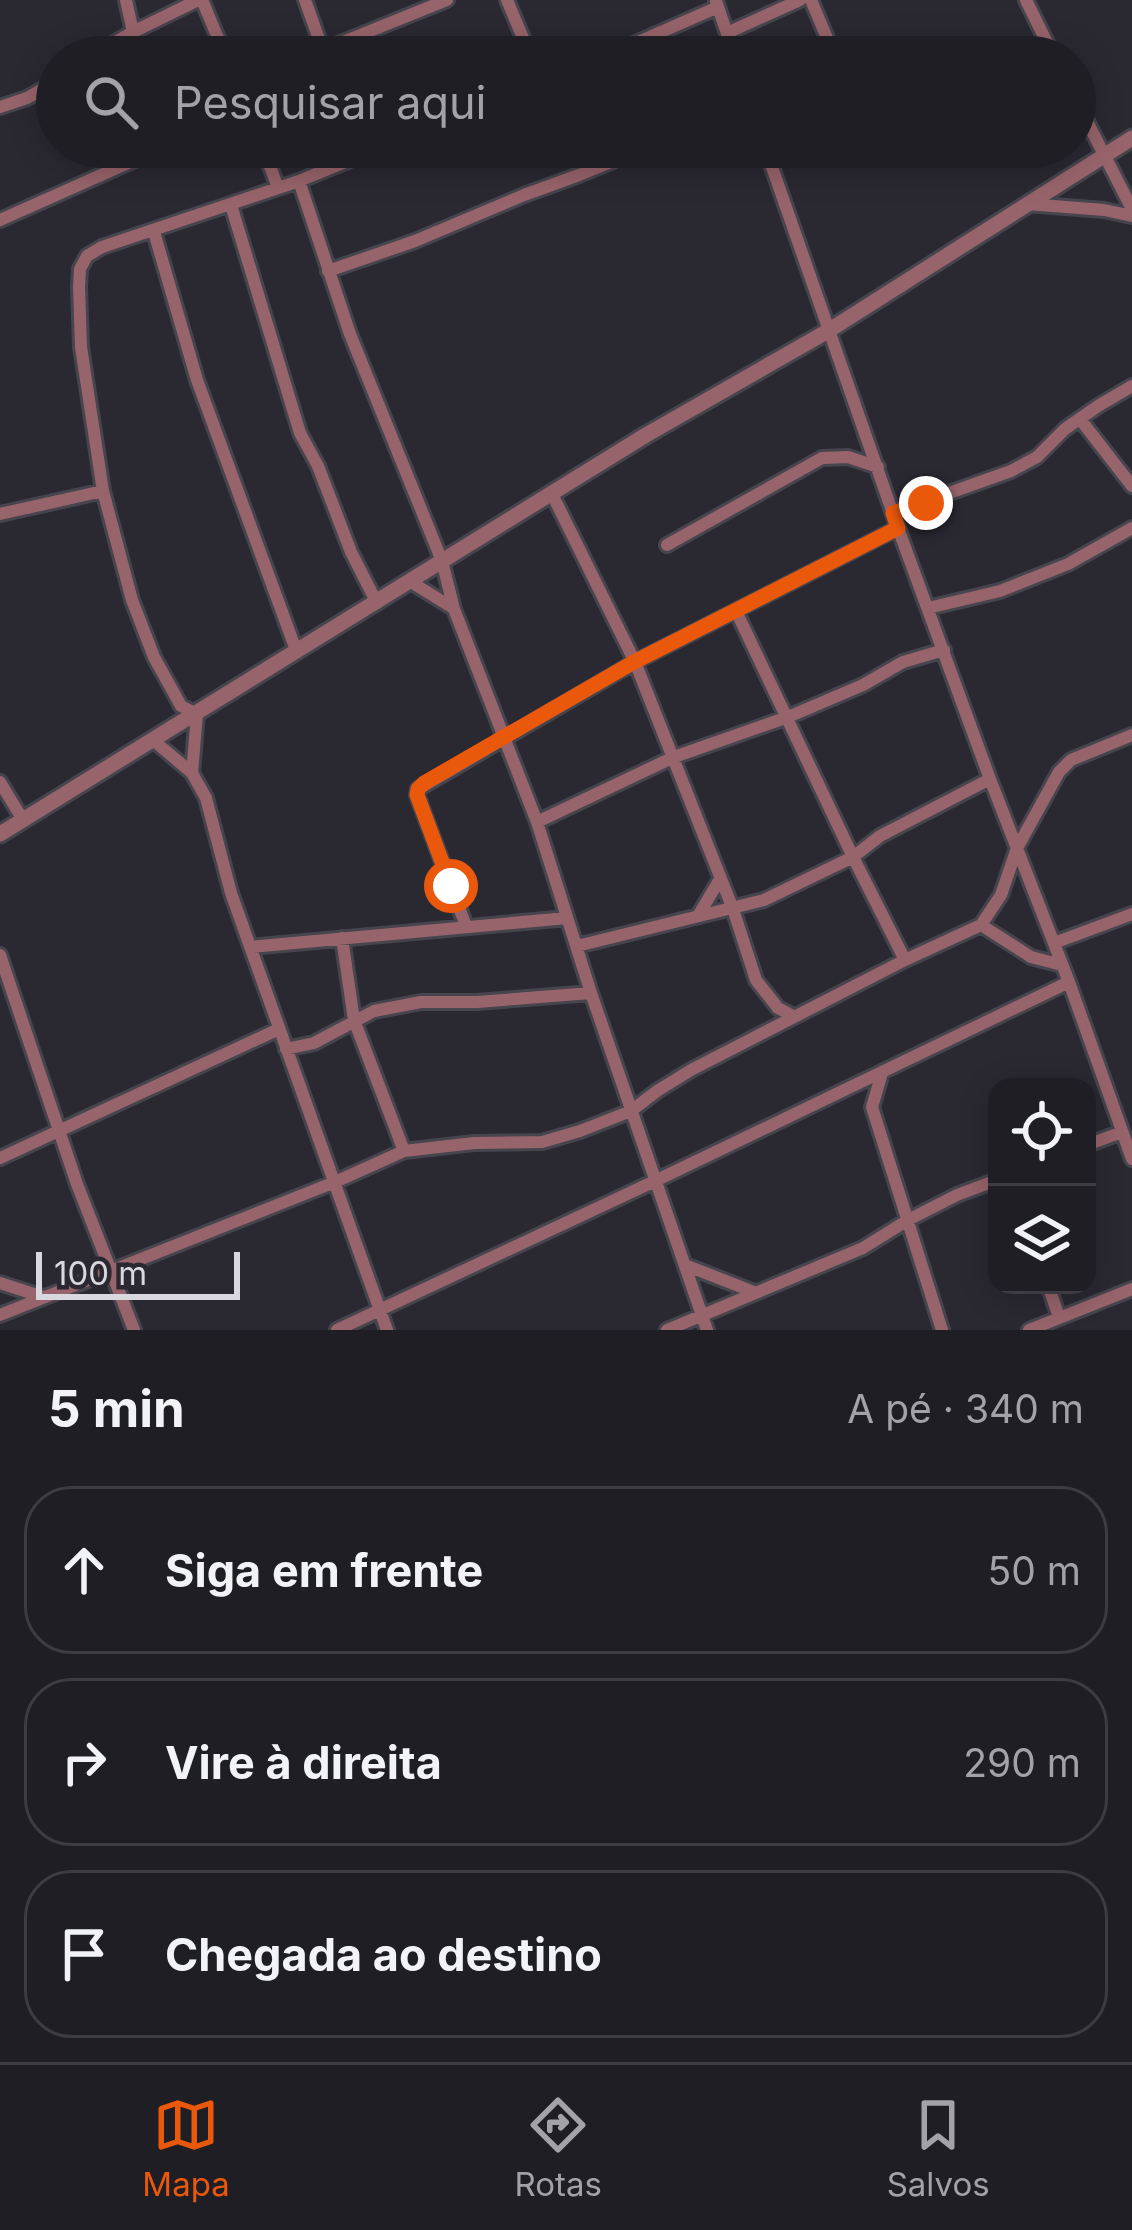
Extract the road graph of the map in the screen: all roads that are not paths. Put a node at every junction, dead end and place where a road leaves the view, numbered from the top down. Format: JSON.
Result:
{"nodes":[{"id":1,"x":126,"y":0,"type":"edge"},
{"id":2,"x":200,"y":0,"type":"edge"},
{"id":3,"x":304,"y":0,"type":"edge"},
{"id":4,"x":447,"y":0,"type":"edge"},
{"id":5,"x":507,"y":0,"type":"edge"},
{"id":6,"x":800,"y":0,"type":"edge"},
{"id":7,"x":811,"y":0,"type":"edge"},
{"id":8,"x":1026,"y":0,"type":"edge"},
{"id":9,"x":717,"y":3,"type":"edge"},
{"id":10,"x":133,"y":32,"type":"junction"},
{"id":11,"x":727,"y":33,"type":"junction"},
{"id":12,"x":126,"y":36,"type":"edge"},
{"id":13,"x":135,"y":36,"type":"edge"},
{"id":14,"x":216,"y":36,"type":"edge"},
{"id":15,"x":318,"y":36,"type":"edge"},
{"id":16,"x":363,"y":36,"type":"edge"},
{"id":17,"x":522,"y":36,"type":"edge"},
{"id":18,"x":648,"y":36,"type":"edge"},
{"id":19,"x":728,"y":36,"type":"edge"},
{"id":20,"x":826,"y":36,"type":"edge"},
{"id":21,"x":1044,"y":36,"type":"edge"},
{"id":22,"x":36,"y":93,"type":"edge"},
{"id":23,"x":0,"y":106,"type":"edge"},
{"id":24,"x":1132,"y":138,"type":"edge"},
{"id":25,"x":1096,"y":139,"type":"edge"},
{"id":26,"x":1104,"y":155,"type":"junction"},
{"id":27,"x":1096,"y":160,"type":"edge"},
{"id":28,"x":119,"y":168,"type":"edge"},
{"id":29,"x":270,"y":168,"type":"edge"},
{"id":30,"x":325,"y":168,"type":"edge"},
{"id":31,"x":595,"y":168,"type":"edge"},
{"id":32,"x":772,"y":168,"type":"edge"},
{"id":33,"x":1084,"y":168,"type":"edge"},
{"id":34,"x":299,"y":181,"type":"junction"},
{"id":35,"x":278,"y":188,"type":"junction"},
{"id":36,"x":1027,"y":204,"type":"junction"},
{"id":37,"x":231,"y":205,"type":"junction"},
{"id":38,"x":1132,"y":212,"type":"edge"},
{"id":39,"x":0,"y":223,"type":"edge"},
{"id":40,"x":154,"y":232,"type":"junction"},
{"id":41,"x":328,"y":271,"type":"junction"},
{"id":42,"x":828,"y":331,"type":"junction"},
{"id":43,"x":1132,"y":386,"type":"edge"},
{"id":44,"x":1080,"y":419,"type":"junction"},
{"id":45,"x":878,"y":467,"type":"junction"},
{"id":46,"x":1132,"y":486,"type":"edge"},
{"id":47,"x":103,"y":491,"type":"junction"},
{"id":48,"x":552,"y":494,"type":"junction"},
{"id":49,"x":893,"y":513,"type":"junction"},
{"id":50,"x":0,"y":514,"type":"edge"},
{"id":51,"x":898,"y":528,"type":"junction"},
{"id":52,"x":1132,"y":528,"type":"edge"},
{"id":53,"x":667,"y":545,"type":"dead end"},
{"id":54,"x":442,"y":561,"type":"junction"},
{"id":55,"x":411,"y":582,"type":"junction"},
{"id":56,"x":377,"y":603,"type":"junction"},
{"id":57,"x":928,"y":608,"type":"junction"},
{"id":58,"x":454,"y":609,"type":"junction"},
{"id":59,"x":736,"y":611,"type":"junction"},
{"id":60,"x":296,"y":650,"type":"junction"},
{"id":61,"x":944,"y":650,"type":"junction"},
{"id":62,"x":634,"y":662,"type":"junction"},
{"id":63,"x":197,"y":714,"type":"junction"},
{"id":64,"x":788,"y":717,"type":"junction"},
{"id":65,"x":505,"y":736,"type":"junction"},
{"id":66,"x":1132,"y":736,"type":"edge"},
{"id":67,"x":153,"y":740,"type":"junction"},
{"id":68,"x":674,"y":757,"type":"junction"},
{"id":69,"x":192,"y":773,"type":"junction"},
{"id":70,"x":990,"y":779,"type":"junction"},
{"id":71,"x":0,"y":782,"type":"edge"},
{"id":72,"x":23,"y":820,"type":"junction"},
{"id":73,"x":537,"y":821,"type":"junction"},
{"id":74,"x":0,"y":834,"type":"edge"},
{"id":75,"x":1017,"y":848,"type":"junction"},
{"id":76,"x":853,"y":857,"type":"junction"},
{"id":77,"x":720,"y":879,"type":"junction"},
{"id":78,"x":734,"y":909,"type":"junction"},
{"id":79,"x":1132,"y":914,"type":"edge"},
{"id":80,"x":698,"y":916,"type":"junction"},
{"id":81,"x":567,"y":918,"type":"junction"},
{"id":82,"x":981,"y":925,"type":"junction"},
{"id":83,"x":466,"y":926,"type":"junction"},
{"id":84,"x":342,"y":938,"type":"junction"},
{"id":85,"x":1054,"y":944,"type":"junction"},
{"id":86,"x":250,"y":946,"type":"junction"},
{"id":87,"x":577,"y":946,"type":"junction"},
{"id":88,"x":0,"y":956,"type":"edge"},
{"id":89,"x":905,"y":960,"type":"junction"},
{"id":90,"x":1062,"y":965,"type":"junction"},
{"id":91,"x":1069,"y":982,"type":"junction"},
{"id":92,"x":591,"y":993,"type":"junction"},
{"id":93,"x":793,"y":1016,"type":"junction"},
{"id":94,"x":354,"y":1020,"type":"junction"},
{"id":95,"x":279,"y":1029,"type":"junction"},
{"id":96,"x":286,"y":1049,"type":"junction"},
{"id":97,"x":882,"y":1073,"type":"junction"},
{"id":98,"x":843,"y":1091,"type":"junction"},
{"id":99,"x":872,"y":1107,"type":"junction"},
{"id":100,"x":631,"y":1111,"type":"junction"},
{"id":101,"x":58,"y":1129,"type":"junction"},
{"id":102,"x":1122,"y":1132,"type":"junction"},
{"id":103,"x":1096,"y":1142,"type":"edge"},
{"id":104,"x":404,"y":1151,"type":"junction"},
{"id":105,"x":0,"y":1158,"type":"edge"},
{"id":106,"x":1132,"y":1159,"type":"edge"},
{"id":107,"x":655,"y":1181,"type":"junction"},
{"id":108,"x":335,"y":1182,"type":"junction"},
{"id":109,"x":988,"y":1184,"type":"edge"},
{"id":110,"x":908,"y":1220,"type":"junction"},
{"id":111,"x":685,"y":1265,"type":"junction"},
{"id":112,"x":111,"y":1272,"type":"junction"},
{"id":113,"x":0,"y":1283,"type":"edge"},
{"id":114,"x":1132,"y":1289,"type":"edge"},
{"id":115,"x":755,"y":1292,"type":"junction"},
{"id":116,"x":1051,"y":1294,"type":"edge"},
{"id":117,"x":43,"y":1297,"type":"junction"},
{"id":118,"x":382,"y":1310,"type":"junction"},
{"id":119,"x":702,"y":1313,"type":"junction"},
{"id":120,"x":0,"y":1315,"type":"edge"},
{"id":121,"x":1059,"y":1317,"type":"junction"},
{"id":122,"x":134,"y":1330,"type":"edge"},
{"id":123,"x":337,"y":1330,"type":"edge"},
{"id":124,"x":387,"y":1330,"type":"edge"},
{"id":125,"x":667,"y":1330,"type":"edge"},
{"id":126,"x":707,"y":1330,"type":"edge"},
{"id":127,"x":942,"y":1330,"type":"edge"},
{"id":128,"x":1029,"y":1330,"type":"edge"}],
"edges":[{"from":1,"to":10,"type":"street"},
{"from":2,"to":10,"type":"street"},
{"from":2,"to":14,"type":"street"},
{"from":3,"to":15,"type":"street"},
{"from":4,"to":16,"type":"street"},
{"from":5,"to":17,"type":"street"},
{"from":6,"to":11,"type":"street"},
{"from":7,"to":20,"type":"street"},
{"from":8,"to":21,"type":"street"},
{"from":9,"to":11,"type":"street"},
{"from":9,"to":18,"type":"street"},
{"from":10,"to":12,"type":"street"},
{"from":10,"to":13,"type":"street"},
{"from":11,"to":19,"type":"street"},
{"from":22,"to":23,"type":"street"},
{"from":24,"to":26,"type":"street"},
{"from":25,"to":26,"type":"street"},
{"from":26,"to":27,"type":"street"},
{"from":26,"to":38,"type":"street"},
{"from":28,"to":39,"type":"street"},
{"from":29,"to":35,"type":"street"},
{"from":30,"to":34,"type":"street"},
{"from":31,"to":41,"type":"street"},
{"from":32,"to":42,"type":"street"},
{"from":33,"to":36,"type":"street"},
{"from":34,"to":35,"type":"street"},
{"from":34,"to":41,"type":"street"},
{"from":35,"to":37,"type":"street"},
{"from":36,"to":38,"type":"street"},
{"from":36,"to":42,"type":"street"},
{"from":37,"to":40,"type":"street"},
{"from":37,"to":56,"type":"street"},
{"from":40,"to":47,"type":"street"},
{"from":40,"to":60,"type":"street"},
{"from":41,"to":54,"type":"street"},
{"from":42,"to":45,"type":"street"},
{"from":42,"to":48,"type":"street"},
{"from":43,"to":44,"type":"street"},
{"from":44,"to":46,"type":"street"},
{"from":44,"to":49,"type":"street"},
{"from":45,"to":49,"type":"street"},
{"from":45,"to":53,"type":"street"},
{"from":47,"to":50,"type":"street"},
{"from":47,"to":63,"type":"street"},
{"from":48,"to":54,"type":"street"},
{"from":48,"to":62,"type":"street"},
{"from":49,"to":51,"type":"street"},
{"from":51,"to":57,"type":"street"},
{"from":51,"to":59,"type":"street"},
{"from":52,"to":57,"type":"street"},
{"from":54,"to":55,"type":"street"},
{"from":54,"to":58,"type":"street"},
{"from":55,"to":56,"type":"street"},
{"from":55,"to":58,"type":"street"},
{"from":56,"to":60,"type":"street"},
{"from":57,"to":61,"type":"street"},
{"from":58,"to":65,"type":"street"},
{"from":59,"to":62,"type":"street"},
{"from":59,"to":64,"type":"street"},
{"from":60,"to":63,"type":"street"},
{"from":61,"to":64,"type":"street"},
{"from":61,"to":70,"type":"street"},
{"from":62,"to":65,"type":"street"},
{"from":62,"to":68,"type":"street"},
{"from":63,"to":67,"type":"street"},
{"from":63,"to":69,"type":"street"},
{"from":64,"to":68,"type":"street"},
{"from":64,"to":76,"type":"street"},
{"from":65,"to":73,"type":"street"},
{"from":65,"to":83,"type":"street"},
{"from":66,"to":75,"type":"street"},
{"from":67,"to":69,"type":"street"},
{"from":67,"to":72,"type":"street"},
{"from":68,"to":73,"type":"street"},
{"from":68,"to":77,"type":"street"},
{"from":69,"to":86,"type":"street"},
{"from":70,"to":75,"type":"street"},
{"from":70,"to":76,"type":"street"},
{"from":71,"to":72,"type":"street"},
{"from":72,"to":74,"type":"street"},
{"from":73,"to":81,"type":"street"},
{"from":75,"to":82,"type":"street"},
{"from":75,"to":85,"type":"street"},
{"from":76,"to":78,"type":"street"},
{"from":76,"to":89,"type":"street"},
{"from":77,"to":78,"type":"street"},
{"from":77,"to":80,"type":"street"},
{"from":78,"to":80,"type":"street"},
{"from":78,"to":93,"type":"street"},
{"from":79,"to":85,"type":"street"},
{"from":80,"to":87,"type":"street"},
{"from":81,"to":83,"type":"street"},
{"from":81,"to":87,"type":"street"},
{"from":82,"to":89,"type":"street"},
{"from":82,"to":90,"type":"street"},
{"from":83,"to":84,"type":"street"},
{"from":84,"to":86,"type":"street"},
{"from":84,"to":94,"type":"street"},
{"from":85,"to":90,"type":"street"},
{"from":86,"to":95,"type":"street"},
{"from":87,"to":92,"type":"street"},
{"from":88,"to":101,"type":"street"},
{"from":89,"to":93,"type":"street"},
{"from":90,"to":91,"type":"street"},
{"from":91,"to":97,"type":"street"},
{"from":91,"to":102,"type":"street"},
{"from":92,"to":94,"type":"street"},
{"from":92,"to":100,"type":"street"},
{"from":93,"to":100,"type":"street"},
{"from":94,"to":96,"type":"street"},
{"from":94,"to":104,"type":"street"},
{"from":95,"to":96,"type":"street"},
{"from":95,"to":101,"type":"street"},
{"from":96,"to":108,"type":"street"},
{"from":97,"to":98,"type":"street"},
{"from":97,"to":99,"type":"street"},
{"from":98,"to":99,"type":"street"},
{"from":98,"to":107,"type":"street"},
{"from":99,"to":110,"type":"street"},
{"from":100,"to":104,"type":"street"},
{"from":100,"to":107,"type":"street"},
{"from":101,"to":105,"type":"street"},
{"from":101,"to":112,"type":"street"},
{"from":102,"to":103,"type":"street"},
{"from":102,"to":106,"type":"street"},
{"from":104,"to":108,"type":"street"},
{"from":107,"to":111,"type":"street"},
{"from":107,"to":118,"type":"street"},
{"from":108,"to":112,"type":"street"},
{"from":108,"to":118,"type":"street"},
{"from":109,"to":110,"type":"street"},
{"from":110,"to":115,"type":"street"},
{"from":110,"to":127,"type":"street"},
{"from":111,"to":115,"type":"street"},
{"from":111,"to":119,"type":"street"},
{"from":112,"to":117,"type":"street"},
{"from":112,"to":122,"type":"street"},
{"from":113,"to":117,"type":"street"},
{"from":114,"to":121,"type":"street"},
{"from":115,"to":119,"type":"street"},
{"from":116,"to":121,"type":"street"},
{"from":117,"to":120,"type":"street"},
{"from":118,"to":123,"type":"street"},
{"from":118,"to":124,"type":"street"},
{"from":119,"to":125,"type":"street"},
{"from":119,"to":126,"type":"street"},
{"from":121,"to":128,"type":"street"}]}
